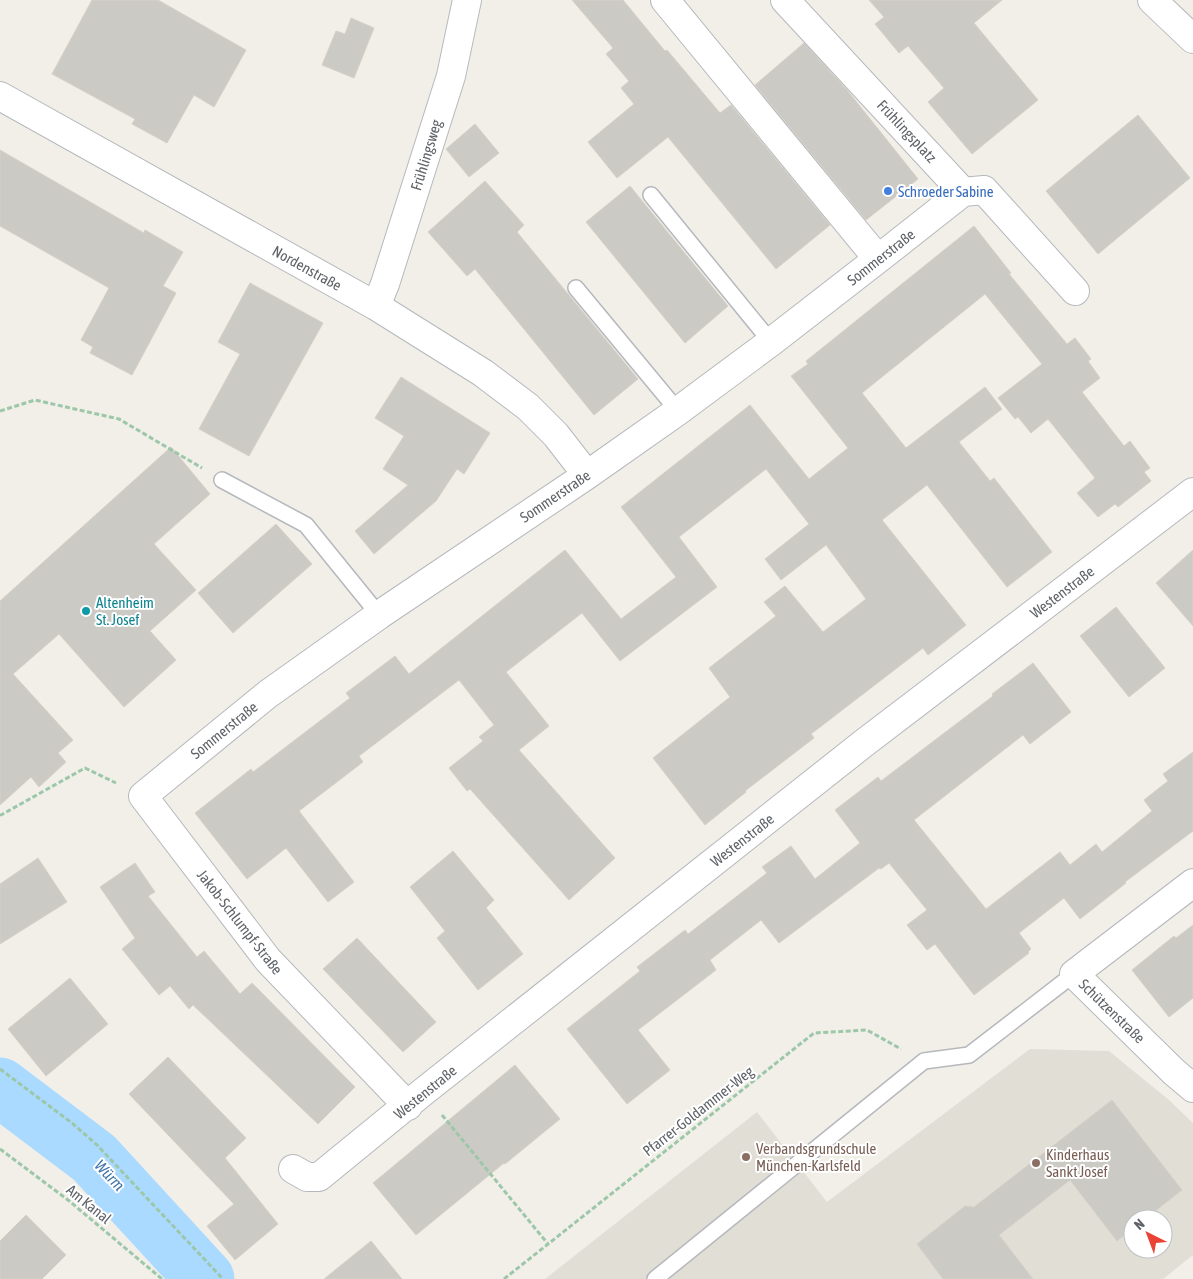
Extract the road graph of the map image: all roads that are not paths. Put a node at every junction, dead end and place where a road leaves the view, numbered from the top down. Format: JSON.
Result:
{"nodes":[{"id":1,"x":467,"y":0,"type":"edge"},
{"id":2,"x":665,"y":0,"type":"edge"},
{"id":3,"x":785,"y":0,"type":"edge"},
{"id":4,"x":1152,"y":0,"type":"edge"},
{"id":5,"x":1193,"y":39,"type":"edge"},
{"id":6,"x":0,"y":96,"type":"edge"},
{"id":7,"x":963,"y":192,"type":"junction"},
{"id":8,"x":651,"y":195,"type":"dead end"},
{"id":9,"x":878,"y":259,"type":"junction"},
{"id":10,"x":576,"y":288,"type":"dead end"},
{"id":11,"x":1075,"y":291,"type":"dead end"},
{"id":12,"x":376,"y":306,"type":"junction"},
{"id":13,"x":771,"y":342,"type":"junction"},
{"id":14,"x":678,"y":411,"type":"junction"},
{"id":15,"x":587,"y":474,"type":"junction"},
{"id":16,"x":222,"y":480,"type":"road end"},
{"id":17,"x":1193,"y":492,"type":"edge"},
{"id":18,"x":379,"y":615,"type":"junction"},
{"id":19,"x":143,"y":796,"type":"joint"},
{"id":20,"x":1193,"y":883,"type":"edge"},
{"id":21,"x":1074,"y":974,"type":"junction"},
{"id":22,"x":1193,"y":1088,"type":"edge"},
{"id":23,"x":416,"y":1099,"type":"junction"},
{"id":24,"x":293,"y":1169,"type":"dead end"},
{"id":25,"x":655,"y":1279,"type":"edge"}],
"edges":[{"from":1,"to":12,"type":"street","name":"Frühlingsweg"},
{"from":2,"to":9,"type":"street"},
{"from":3,"to":7,"type":"street","name":"Frühlingsplatz"},
{"from":4,"to":5,"type":"street"},
{"from":6,"to":12,"type":"street","name":"Nordenstraße"},
{"from":7,"to":9,"type":"street","name":"Sommerstraße"},
{"from":7,"to":11,"type":"street"},
{"from":8,"to":13,"type":"lane"},
{"from":9,"to":13,"type":"street","name":"Sommerstraße"},
{"from":10,"to":14,"type":"lane"},
{"from":12,"to":15,"type":"street","name":"Nordenstraße"},
{"from":13,"to":14,"type":"street","name":"Sommerstraße"},
{"from":14,"to":15,"type":"street","name":"Sommerstraße"},
{"from":15,"to":18,"type":"street","name":"Sommerstraße"},
{"from":16,"to":18,"type":"lane"},
{"from":17,"to":23,"type":"street","name":"Westenstraße"},
{"from":18,"to":19,"type":"street","name":"Sommerstraße"},
{"from":19,"to":23,"type":"street","name":"Jakob-Schlumpf-Straße"},
{"from":20,"to":21,"type":"street","name":"Schützenstraße"},
{"from":21,"to":22,"type":"street","name":"Schützenstraße"},
{"from":21,"to":25,"type":"lane"},
{"from":23,"to":24,"type":"street","name":"Westenstraße"}]}
